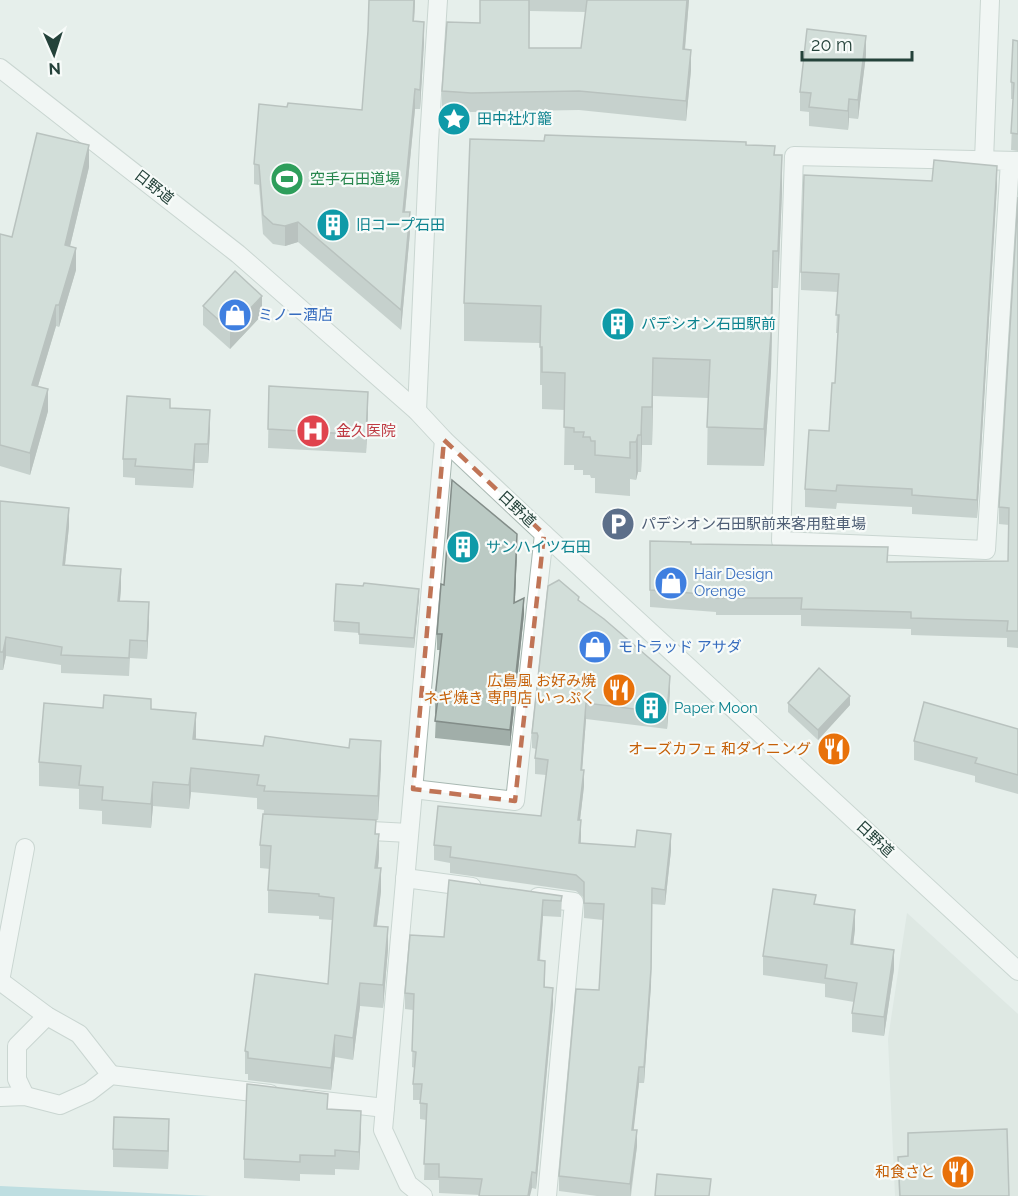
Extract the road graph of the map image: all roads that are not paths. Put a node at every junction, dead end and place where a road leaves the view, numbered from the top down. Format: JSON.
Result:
{"nodes":[{"id":1,"x":438,"y":0,"type":"edge"},
{"id":2,"x":990,"y":0,"type":"edge"},
{"id":3,"x":0,"y":68,"type":"edge"},
{"id":4,"x":984,"y":161,"type":"junction"},
{"id":5,"x":1014,"y":161,"type":"edge"},
{"id":6,"x":417,"y":411,"type":"junction"},
{"id":7,"x":444,"y":440,"type":"junction"},
{"id":8,"x":544,"y":534,"type":"junction"},
{"id":9,"x":413,"y":789,"type":"junction"},
{"id":10,"x":331,"y":829,"type":"edge"},
{"id":11,"x":409,"y":833,"type":"junction"},
{"id":12,"x":25,"y":848,"type":"dead end"},
{"id":13,"x":405,"y":878,"type":"junction"},
{"id":14,"x":484,"y":889,"type":"edge"},
{"id":15,"x":518,"y":894,"type":"edge"},
{"id":16,"x":1018,"y":971,"type":"edge"},
{"id":17,"x":0,"y":981,"type":"edge"},
{"id":18,"x":47,"y":1016,"type":"junction"},
{"id":19,"x":111,"y":1075,"type":"junction"},
{"id":20,"x":25,"y":1096,"type":"junction"},
{"id":21,"x":0,"y":1097,"type":"edge"},
{"id":22,"x":385,"y":1108,"type":"junction"},
{"id":23,"x":423,"y":1196,"type":"edge"},
{"id":24,"x":547,"y":1196,"type":"edge"}],
"edges":[{"from":1,"to":6,"type":"street"},
{"from":2,"to":4,"type":"street"},
{"from":3,"to":6,"type":"street","name":"日野道"},
{"from":4,"to":5,"type":"street"},
{"from":4,"to":5,"type":"street"},
{"from":6,"to":7,"type":"street","name":"日野道"},
{"from":7,"to":8,"type":"street","name":"日野道"},
{"from":7,"to":9,"type":"street"},
{"from":8,"to":9,"type":"street"},
{"from":8,"to":16,"type":"street","name":"日野道"},
{"from":9,"to":11,"type":"street"},
{"from":10,"to":11,"type":"street"},
{"from":11,"to":13,"type":"street"},
{"from":12,"to":17,"type":"street"},
{"from":13,"to":14,"type":"street"},
{"from":13,"to":22,"type":"street"},
{"from":15,"to":24,"type":"street"},
{"from":17,"to":18,"type":"street"},
{"from":18,"to":19,"type":"street"},
{"from":18,"to":20,"type":"street"},
{"from":19,"to":20,"type":"street"},
{"from":19,"to":22,"type":"street"},
{"from":20,"to":21,"type":"street"},
{"from":22,"to":23,"type":"street"}]}
